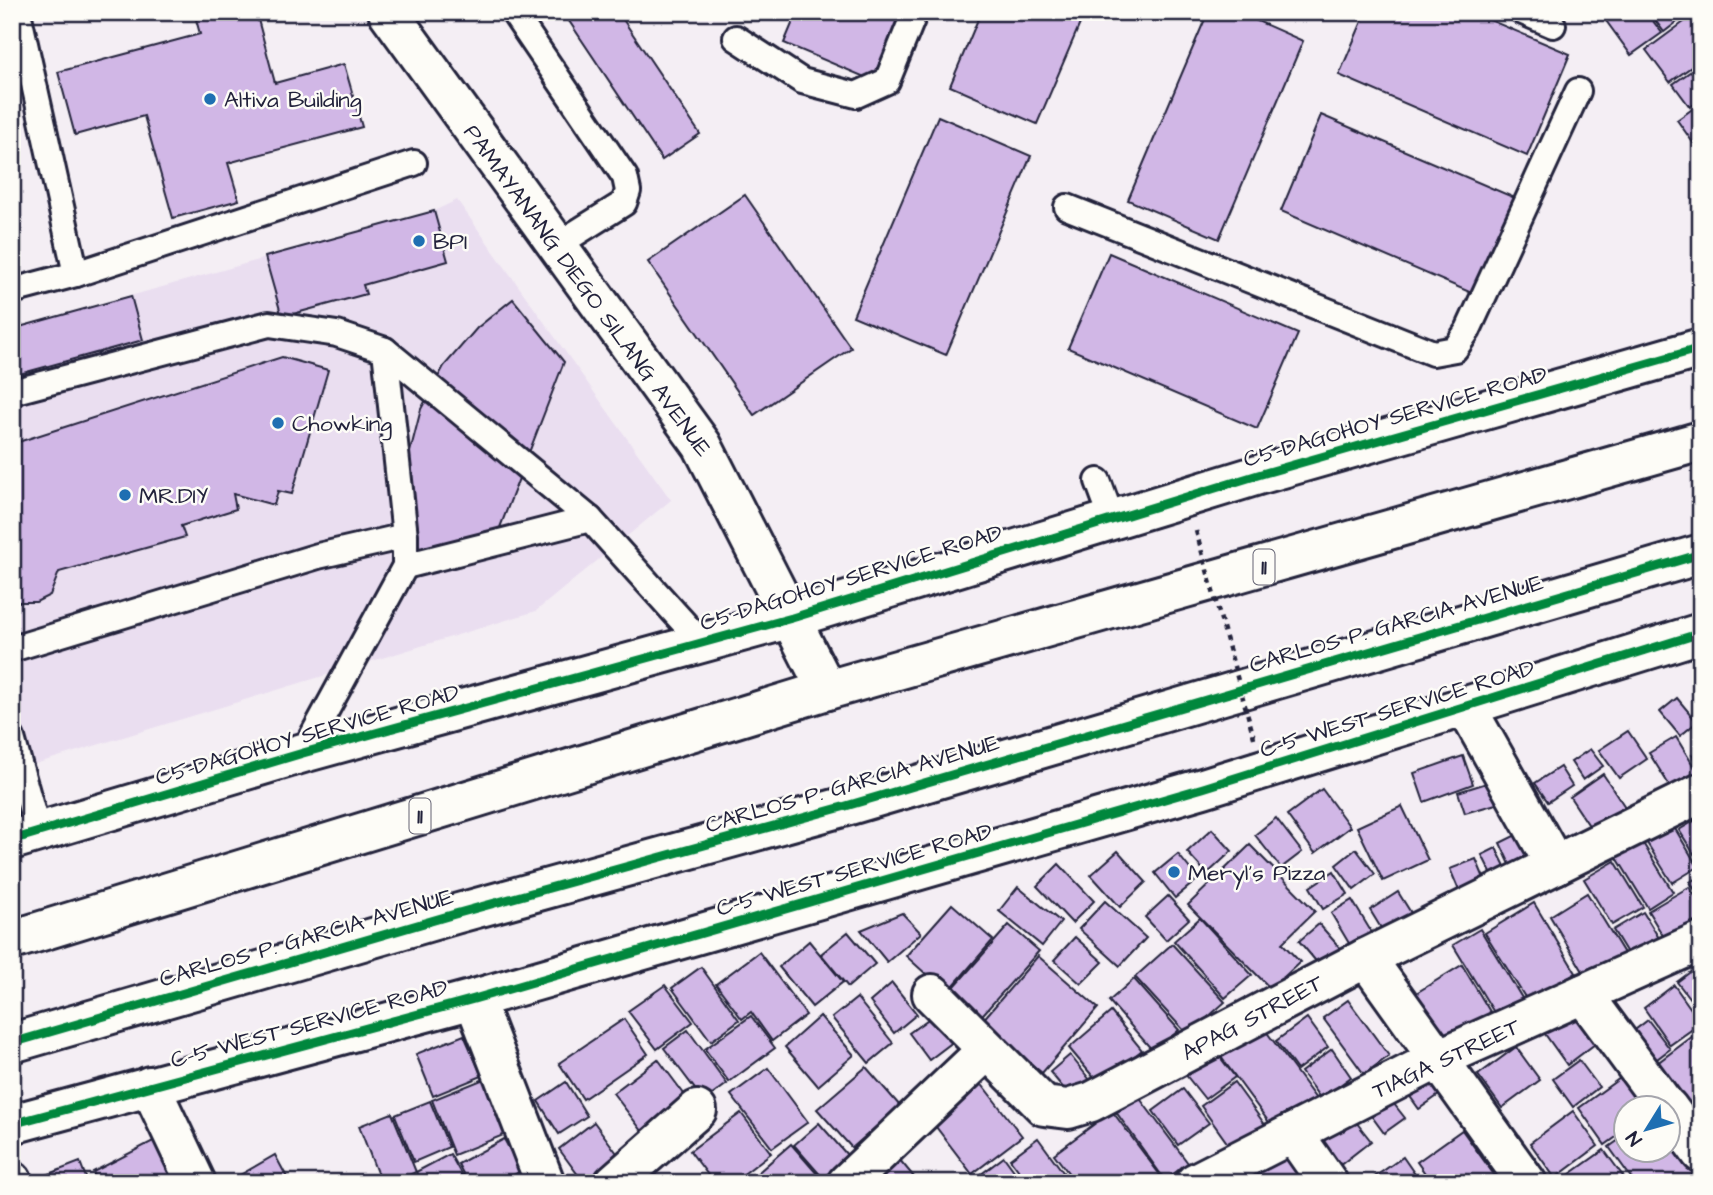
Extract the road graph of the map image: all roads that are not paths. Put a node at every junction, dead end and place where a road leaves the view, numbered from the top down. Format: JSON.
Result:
{"nodes":[{"id":1,"x":18,"y":12,"type":"edge"},
{"id":2,"x":388,"y":12,"type":"edge"},
{"id":3,"x":513,"y":12,"type":"edge"},
{"id":4,"x":915,"y":12,"type":"edge"},
{"id":5,"x":1523,"y":12,"type":"edge"},
{"id":6,"x":1553,"y":24,"type":"dead end"},
{"id":7,"x":736,"y":38,"type":"dead end"},
{"id":8,"x":1578,"y":91,"type":"dead end"},
{"id":9,"x":414,"y":163,"type":"dead end"},
{"id":10,"x":1067,"y":208,"type":"dead end"},
{"id":11,"x":557,"y":246,"type":"junction"},
{"id":12,"x":76,"y":274,"type":"junction"},
{"id":13,"x":12,"y":291,"type":"edge"},
{"id":14,"x":1701,"y":348,"type":"edge"},
{"id":15,"x":386,"y":350,"type":"junction"},
{"id":16,"x":12,"y":392,"type":"edge"},
{"id":17,"x":1701,"y":441,"type":"edge"},
{"id":18,"x":1098,"y":481,"type":"dead end"},
{"id":19,"x":590,"y":519,"type":"junction"},
{"id":20,"x":1112,"y":519,"type":"junction"},
{"id":21,"x":405,"y":536,"type":"junction"},
{"id":22,"x":1701,"y":554,"type":"edge"},
{"id":23,"x":405,"y":566,"type":"junction"},
{"id":24,"x":792,"y":618,"type":"junction"},
{"id":25,"x":1701,"y":633,"type":"edge"},
{"id":26,"x":702,"y":643,"type":"junction"},
{"id":27,"x":12,"y":649,"type":"edge"},
{"id":28,"x":827,"y":690,"type":"junction"},
{"id":29,"x":1466,"y":707,"type":"junction"},
{"id":30,"x":12,"y":738,"type":"edge"},
{"id":31,"x":303,"y":753,"type":"junction"},
{"id":32,"x":1701,"y":793,"type":"edge"},
{"id":33,"x":25,"y":836,"type":"edge"},
{"id":34,"x":1555,"y":865,"type":"junction"},
{"id":35,"x":12,"y":940,"type":"edge"},
{"id":36,"x":1701,"y":941,"type":"edge"},
{"id":37,"x":1366,"y":958,"type":"junction"},
{"id":38,"x":932,"y":994,"type":"dead end"},
{"id":39,"x":1584,"y":994,"type":"junction"},
{"id":40,"x":474,"y":999,"type":"junction"},
{"id":41,"x":12,"y":1043,"type":"edge"},
{"id":42,"x":986,"y":1051,"type":"junction"},
{"id":43,"x":1440,"y":1058,"type":"junction"},
{"id":44,"x":150,"y":1086,"type":"junction"},
{"id":45,"x":1657,"y":1094,"type":"edge"},
{"id":46,"x":697,"y":1110,"type":"dead end"},
{"id":47,"x":12,"y":1124,"type":"edge"},
{"id":48,"x":1682,"y":1128,"type":"edge"},
{"id":49,"x":1293,"y":1133,"type":"junction"},
{"id":50,"x":1701,"y":1153,"type":"edge"},
{"id":51,"x":196,"y":1183,"type":"edge"},
{"id":52,"x":545,"y":1183,"type":"edge"},
{"id":53,"x":614,"y":1183,"type":"edge"},
{"id":54,"x":847,"y":1183,"type":"edge"},
{"id":55,"x":1195,"y":1183,"type":"edge"},
{"id":56,"x":1328,"y":1183,"type":"edge"},
{"id":57,"x":1527,"y":1183,"type":"edge"}],
"edges":[{"from":1,"to":12,"type":"lane"},
{"from":2,"to":11,"type":"street","name":"PAMAYANANG DIEGO SILANG AVENUE"},
{"from":3,"to":11,"type":"lane"},
{"from":4,"to":7,"type":"lane"},
{"from":5,"to":6,"type":"lane"},
{"from":8,"to":10,"type":"lane"},
{"from":9,"to":12,"type":"lane"},
{"from":11,"to":24,"type":"street","name":"PAMAYANANG DIEGO SILANG AVENUE"},
{"from":12,"to":13,"type":"lane"},
{"from":14,"to":20,"type":"street","name":"C5-DAGOHOY SERVICE ROAD"},
{"from":15,"to":16,"type":"lane"},
{"from":15,"to":19,"type":"lane"},
{"from":15,"to":21,"type":"lane"},
{"from":17,"to":28,"type":"street","number":"11"},
{"from":18,"to":20,"type":"lane"},
{"from":19,"to":23,"type":"lane"},
{"from":19,"to":26,"type":"lane"},
{"from":20,"to":24,"type":"street","name":"C5-DAGOHOY SERVICE ROAD"},
{"from":21,"to":23,"type":"lane"},
{"from":21,"to":27,"type":"lane"},
{"from":22,"to":41,"type":"street","name":"CARLOS P. GARCIA AVENUE"},
{"from":23,"to":31,"type":"lane"},
{"from":24,"to":26,"type":"street","name":"C5-DAGOHOY SERVICE ROAD"},
{"from":24,"to":28,"type":"street","name":"PAMAYANANG DIEGO SILANG AVENUE"},
{"from":25,"to":29,"type":"street","name":"C-5 WEST SERVICE ROAD"},
{"from":26,"to":31,"type":"street","name":"C5-DAGOHOY SERVICE ROAD"},
{"from":28,"to":35,"type":"street","number":"11"},
{"from":29,"to":34,"type":"street"},
{"from":29,"to":40,"type":"street","name":"C-5 WEST SERVICE ROAD"},
{"from":30,"to":33,"type":"lane"},
{"from":31,"to":33,"type":"street","name":"C5-DAGOHOY SERVICE ROAD"},
{"from":32,"to":34,"type":"street","name":"APAG STREET"},
{"from":34,"to":37,"type":"street","name":"APAG STREET"},
{"from":36,"to":39,"type":"street","name":"TIAGA STREET"},
{"from":37,"to":42,"type":"street","name":"APAG STREET"},
{"from":37,"to":43,"type":"street"},
{"from":38,"to":42,"type":"street","name":"APAG STREET"},
{"from":39,"to":43,"type":"street","name":"TIAGA STREET"},
{"from":39,"to":45,"type":"street"},
{"from":40,"to":44,"type":"street","name":"C-5 WEST SERVICE ROAD"},
{"from":40,"to":52,"type":"street"},
{"from":42,"to":54,"type":"street"},
{"from":43,"to":49,"type":"street","name":"TIAGA STREET"},
{"from":43,"to":57,"type":"street"},
{"from":44,"to":47,"type":"street","name":"C-5 WEST SERVICE ROAD"},
{"from":44,"to":51,"type":"street"},
{"from":46,"to":53,"type":"street"},
{"from":48,"to":50,"type":"street"},
{"from":49,"to":55,"type":"street","name":"TIAGA STREET"},
{"from":49,"to":56,"type":"street"}]}
